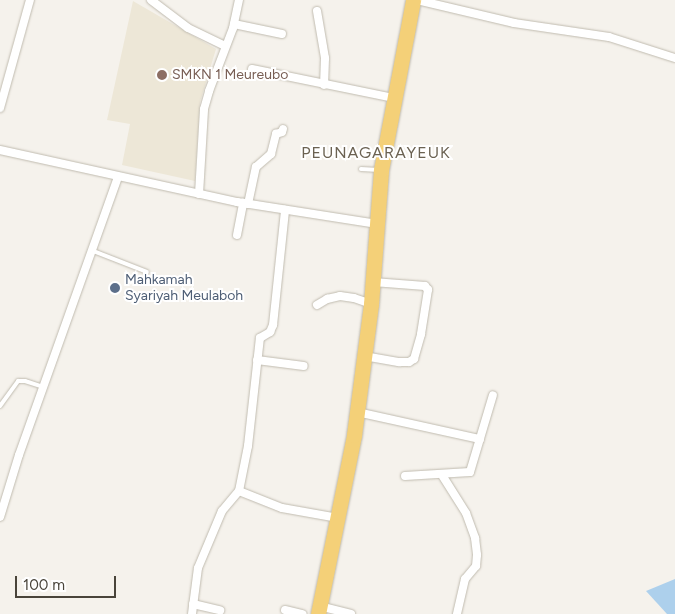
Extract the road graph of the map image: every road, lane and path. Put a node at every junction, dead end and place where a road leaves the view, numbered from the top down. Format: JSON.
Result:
{"nodes":[{"id":1,"x":30,"y":0,"type":"edge"},
{"id":2,"x":151,"y":0,"type":"edge"},
{"id":3,"x":239,"y":0,"type":"edge"},
{"id":4,"x":413,"y":0,"type":"edge"},
{"id":5,"x":417,"y":0,"type":"edge"},
{"id":6,"x":317,"y":11,"type":"dead end"},
{"id":7,"x":234,"y":24,"type":"junction"},
{"id":8,"x":282,"y":34,"type":"dead end"},
{"id":9,"x":225,"y":46,"type":"junction"},
{"id":10,"x":675,"y":58,"type":"edge"},
{"id":11,"x":252,"y":69,"type":"dead end"},
{"id":12,"x":324,"y":85,"type":"junction"},
{"id":13,"x":393,"y":98,"type":"junction"},
{"id":14,"x":0,"y":108,"type":"edge"},
{"id":15,"x":283,"y":129,"type":"dead end"},
{"id":16,"x":0,"y":150,"type":"edge"},
{"id":17,"x":361,"y":169,"type":"dead end"},
{"id":18,"x":381,"y":170,"type":"junction"},
{"id":19,"x":118,"y":177,"type":"junction"},
{"id":20,"x":200,"y":190,"type":"junction"},
{"id":21,"x":247,"y":201,"type":"junction"},
{"id":22,"x":285,"y":210,"type":"junction"},
{"id":23,"x":377,"y":224,"type":"junction"},
{"id":24,"x":237,"y":235,"type":"dead end"},
{"id":25,"x":91,"y":250,"type":"junction"},
{"id":26,"x":147,"y":272,"type":"dead end"},
{"id":27,"x":373,"y":282,"type":"junction"},
{"id":28,"x":371,"y":304,"type":"junction"},
{"id":29,"x":317,"y":305,"type":"dead end"},
{"id":30,"x":364,"y":356,"type":"junction"},
{"id":31,"x":257,"y":360,"type":"junction"},
{"id":32,"x":304,"y":366,"type":"dead end"},
{"id":33,"x":44,"y":387,"type":"junction"},
{"id":34,"x":493,"y":395,"type":"dead end"},
{"id":35,"x":0,"y":406,"type":"edge"},
{"id":36,"x":357,"y":412,"type":"junction"},
{"id":37,"x":480,"y":439,"type":"junction"},
{"id":38,"x":442,"y":475,"type":"junction"},
{"id":39,"x":405,"y":476,"type":"dead end"},
{"id":40,"x":239,"y":491,"type":"junction"},
{"id":41,"x":0,"y":517,"type":"edge"},
{"id":42,"x":338,"y":518,"type":"junction"},
{"id":43,"x":193,"y":604,"type":"junction"},
{"id":44,"x":220,"y":610,"type":"dead end"},
{"id":45,"x":286,"y":610,"type":"dead end"},
{"id":46,"x":318,"y":610,"type":"edge"},
{"id":47,"x":192,"y":614,"type":"edge"},
{"id":48,"x":303,"y":614,"type":"edge"},
{"id":49,"x":351,"y":614,"type":"edge"},
{"id":50,"x":457,"y":614,"type":"edge"}],
"edges":[{"from":1,"to":14,"type":"street"},
{"from":2,"to":9,"type":"street"},
{"from":3,"to":7,"type":"street"},
{"from":4,"to":13,"type":"highway"},
{"from":5,"to":10,"type":"street"},
{"from":6,"to":12,"type":"street"},
{"from":7,"to":8,"type":"street"},
{"from":7,"to":9,"type":"street"},
{"from":9,"to":20,"type":"street"},
{"from":11,"to":12,"type":"street"},
{"from":12,"to":13,"type":"street"},
{"from":13,"to":18,"type":"highway"},
{"from":15,"to":21,"type":"street"},
{"from":16,"to":19,"type":"street"},
{"from":17,"to":18,"type":"lane"},
{"from":18,"to":23,"type":"highway"},
{"from":19,"to":20,"type":"street"},
{"from":19,"to":25,"type":"street"},
{"from":20,"to":21,"type":"street"},
{"from":21,"to":22,"type":"street"},
{"from":21,"to":24,"type":"street"},
{"from":22,"to":23,"type":"street"},
{"from":22,"to":31,"type":"street"},
{"from":23,"to":27,"type":"highway"},
{"from":25,"to":26,"type":"lane"},
{"from":25,"to":33,"type":"street"},
{"from":27,"to":28,"type":"highway"},
{"from":27,"to":30,"type":"street"},
{"from":28,"to":29,"type":"street"},
{"from":28,"to":30,"type":"highway"},
{"from":30,"to":36,"type":"highway"},
{"from":31,"to":32,"type":"street"},
{"from":31,"to":40,"type":"street"},
{"from":33,"to":35,"type":"lane"},
{"from":33,"to":41,"type":"street"},
{"from":34,"to":37,"type":"street"},
{"from":36,"to":37,"type":"street"},
{"from":36,"to":42,"type":"highway"},
{"from":37,"to":38,"type":"street"},
{"from":38,"to":39,"type":"street"},
{"from":38,"to":50,"type":"street"},
{"from":40,"to":42,"type":"street"},
{"from":40,"to":43,"type":"street"},
{"from":42,"to":46,"type":"highway"},
{"from":43,"to":44,"type":"street"},
{"from":43,"to":47,"type":"street"},
{"from":45,"to":48,"type":"street"},
{"from":46,"to":49,"type":"street"}]}
